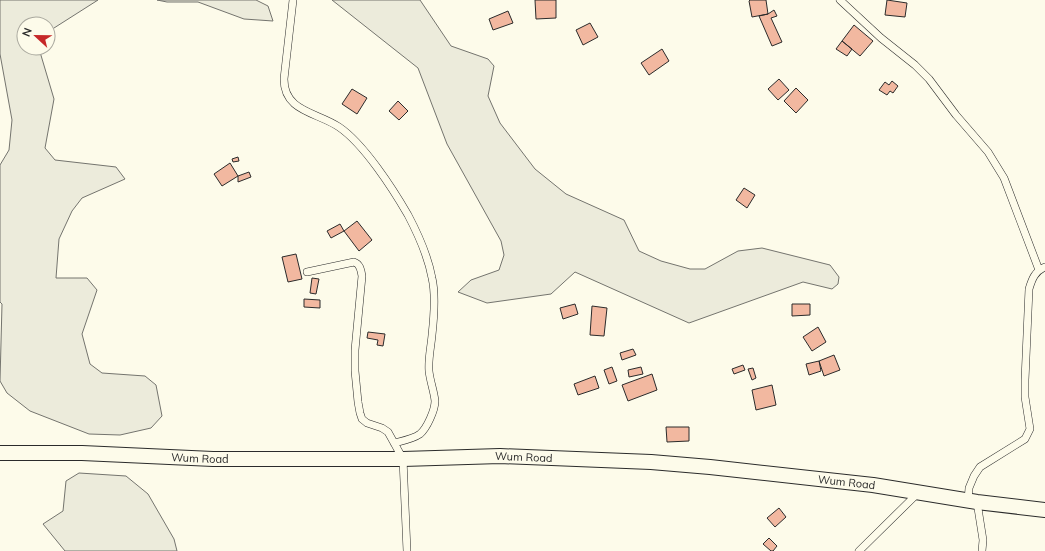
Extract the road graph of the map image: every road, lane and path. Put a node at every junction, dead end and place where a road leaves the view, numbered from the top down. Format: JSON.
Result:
{"nodes":[{"id":1,"x":293,"y":0,"type":"edge"},
{"id":2,"x":840,"y":0,"type":"edge"},
{"id":3,"x":1042,"y":268,"type":"edge"},
{"id":4,"x":307,"y":272,"type":"dead end"},
{"id":5,"x":394,"y":443,"type":"junction"},
{"id":6,"x":0,"y":453,"type":"edge"},
{"id":7,"x":403,"y":459,"type":"junction"},
{"id":8,"x":919,"y":492,"type":"junction"},
{"id":9,"x":972,"y":502,"type":"junction"},
{"id":10,"x":1045,"y":510,"type":"edge"},
{"id":11,"x":407,"y":551,"type":"edge"},
{"id":12,"x":859,"y":551,"type":"edge"},
{"id":13,"x":982,"y":551,"type":"edge"}],
"edges":[{"from":1,"to":5,"type":"street"},
{"from":2,"to":3,"type":"street"},
{"from":3,"to":9,"type":"street"},
{"from":4,"to":5,"type":"street"},
{"from":5,"to":7,"type":"street"},
{"from":6,"to":7,"type":"highway","name":"Wum Road"},
{"from":7,"to":8,"type":"highway","name":"Wum Road"},
{"from":7,"to":11,"type":"street"},
{"from":8,"to":9,"type":"highway","name":"Wum Road"},
{"from":8,"to":12,"type":"street"},
{"from":9,"to":10,"type":"highway","name":"Wum Road"},
{"from":9,"to":13,"type":"street"}]}
